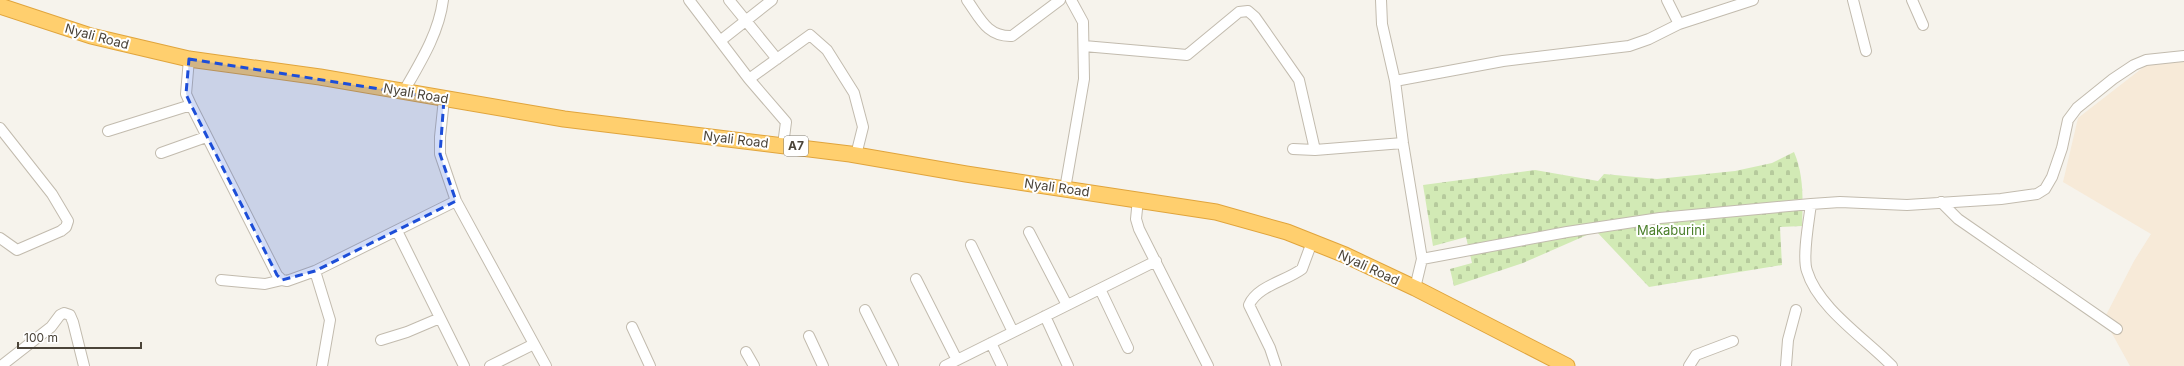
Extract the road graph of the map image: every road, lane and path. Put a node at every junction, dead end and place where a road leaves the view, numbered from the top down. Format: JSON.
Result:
{"nodes":[{"id":1,"x":443,"y":0,"type":"edge"},
{"id":2,"x":689,"y":0,"type":"edge"},
{"id":3,"x":729,"y":0,"type":"edge"},
{"id":4,"x":772,"y":0,"type":"edge"},
{"id":5,"x":967,"y":0,"type":"edge"},
{"id":6,"x":1060,"y":0,"type":"edge"},
{"id":7,"x":1071,"y":0,"type":"edge"},
{"id":8,"x":1381,"y":0,"type":"edge"},
{"id":9,"x":1668,"y":0,"type":"edge"},
{"id":10,"x":1753,"y":0,"type":"edge"},
{"id":11,"x":1853,"y":0,"type":"edge"},
{"id":12,"x":1912,"y":0,"type":"edge"},
{"id":13,"x":0,"y":6,"type":"edge"},
{"id":14,"x":746,"y":21,"type":"junction"},
{"id":15,"x":1679,"y":24,"type":"junction"},
{"id":16,"x":1923,"y":25,"type":"dead end"},
{"id":17,"x":720,"y":41,"type":"junction"},
{"id":18,"x":1084,"y":46,"type":"junction"},
{"id":19,"x":1866,"y":51,"type":"dead end"},
{"id":20,"x":2184,"y":56,"type":"edge"},
{"id":21,"x":189,"y":59,"type":"junction"},
{"id":22,"x":777,"y":59,"type":"junction"},
{"id":23,"x":749,"y":79,"type":"junction"},
{"id":24,"x":1396,"y":80,"type":"junction"},
{"id":25,"x":404,"y":91,"type":"junction"},
{"id":26,"x":444,"y":99,"type":"junction"},
{"id":27,"x":191,"y":105,"type":"junction"},
{"id":28,"x":0,"y":128,"type":"edge"},
{"id":29,"x":108,"y":131,"type":"dead end"},
{"id":30,"x":206,"y":137,"type":"junction"},
{"id":31,"x":1403,"y":143,"type":"junction"},
{"id":32,"x":783,"y":145,"type":"junction"},
{"id":33,"x":1293,"y":149,"type":"dead end"},
{"id":34,"x":1315,"y":150,"type":"junction"},
{"id":35,"x":161,"y":153,"type":"dead end"},
{"id":36,"x":856,"y":155,"type":"junction"},
{"id":37,"x":1066,"y":189,"type":"junction"},
{"id":38,"x":456,"y":200,"type":"junction"},
{"id":39,"x":1138,"y":200,"type":"junction"},
{"id":40,"x":1942,"y":202,"type":"junction"},
{"id":41,"x":1811,"y":204,"type":"junction"},
{"id":42,"x":396,"y":230,"type":"junction"},
{"id":43,"x":1029,"y":232,"type":"dead end"},
{"id":44,"x":0,"y":238,"type":"edge"},
{"id":45,"x":1312,"y":242,"type":"junction"},
{"id":46,"x":971,"y":245,"type":"dead end"},
{"id":47,"x":1422,"y":259,"type":"junction"},
{"id":48,"x":1156,"y":261,"type":"junction"},
{"id":49,"x":315,"y":271,"type":"junction"},
{"id":50,"x":916,"y":279,"type":"dead end"},
{"id":51,"x":221,"y":280,"type":"dead end"},
{"id":52,"x":282,"y":280,"type":"junction"},
{"id":53,"x":1415,"y":288,"type":"junction"},
{"id":54,"x":1100,"y":289,"type":"junction"},
{"id":55,"x":1067,"y":305,"type":"junction"},
{"id":56,"x":865,"y":310,"type":"dead end"},
{"id":57,"x":1796,"y":310,"type":"dead end"},
{"id":58,"x":1045,"y":316,"type":"junction"},
{"id":59,"x":440,"y":318,"type":"junction"},
{"id":60,"x":632,"y":328,"type":"dead end"},
{"id":61,"x":2117,"y":329,"type":"dead end"},
{"id":62,"x":1013,"y":332,"type":"junction"},
{"id":63,"x":809,"y":336,"type":"dead end"},
{"id":64,"x":380,"y":340,"type":"dead end"},
{"id":65,"x":1733,"y":341,"type":"dead end"},
{"id":66,"x":991,"y":343,"type":"junction"},
{"id":67,"x":534,"y":344,"type":"junction"},
{"id":68,"x":1128,"y":348,"type":"dead end"},
{"id":69,"x":746,"y":352,"type":"dead end"},
{"id":70,"x":957,"y":360,"type":"junction"},
{"id":71,"x":1,"y":366,"type":"edge"},
{"id":72,"x":84,"y":366,"type":"edge"},
{"id":73,"x":322,"y":366,"type":"edge"},
{"id":74,"x":464,"y":366,"type":"edge"},
{"id":75,"x":490,"y":366,"type":"edge"},
{"id":76,"x":546,"y":366,"type":"edge"},
{"id":77,"x":650,"y":366,"type":"edge"},
{"id":78,"x":754,"y":366,"type":"edge"},
{"id":79,"x":823,"y":366,"type":"edge"},
{"id":80,"x":893,"y":366,"type":"edge"},
{"id":81,"x":945,"y":366,"type":"edge"},
{"id":82,"x":1002,"y":366,"type":"edge"},
{"id":83,"x":1068,"y":366,"type":"edge"},
{"id":84,"x":1208,"y":366,"type":"edge"},
{"id":85,"x":1276,"y":366,"type":"edge"},
{"id":86,"x":1567,"y":366,"type":"edge"},
{"id":87,"x":1689,"y":366,"type":"edge"},
{"id":88,"x":1786,"y":366,"type":"edge"},
{"id":89,"x":1892,"y":366,"type":"edge"}],
"edges":[{"from":1,"to":25,"type":"street"},
{"from":2,"to":17,"type":"street"},
{"from":3,"to":14,"type":"street"},
{"from":4,"to":14,"type":"street"},
{"from":5,"to":6,"type":"street"},
{"from":7,"to":18,"type":"street"},
{"from":8,"to":24,"type":"street"},
{"from":9,"to":15,"type":"street"},
{"from":10,"to":15,"type":"street"},
{"from":11,"to":19,"type":"street"},
{"from":12,"to":16,"type":"street"},
{"from":13,"to":21,"type":"highway","name":"Nyali Road","number":"A7"},
{"from":14,"to":17,"type":"street"},
{"from":14,"to":22,"type":"street"},
{"from":15,"to":24,"type":"street"},
{"from":17,"to":23,"type":"street"},
{"from":18,"to":34,"type":"street"},
{"from":18,"to":37,"type":"street"},
{"from":20,"to":40,"type":"street"},
{"from":21,"to":25,"type":"highway","name":"Nyali Road","number":"A7"},
{"from":21,"to":27,"type":"street"},
{"from":22,"to":23,"type":"street"},
{"from":22,"to":36,"type":"street"},
{"from":23,"to":32,"type":"street"},
{"from":24,"to":31,"type":"street"},
{"from":25,"to":26,"type":"highway","name":"Nyali Road","number":"A7"},
{"from":26,"to":32,"type":"highway","name":"Nyali Road","number":"A7"},
{"from":26,"to":38,"type":"street"},
{"from":27,"to":29,"type":"street"},
{"from":27,"to":30,"type":"street"},
{"from":28,"to":44,"type":"street"},
{"from":30,"to":35,"type":"street"},
{"from":30,"to":52,"type":"street"},
{"from":31,"to":34,"type":"street"},
{"from":31,"to":47,"type":"street"},
{"from":32,"to":36,"type":"highway","name":"Nyali Road","number":"A7"},
{"from":33,"to":34,"type":"street"},
{"from":36,"to":37,"type":"highway","name":"Nyali Road","number":"A7"},
{"from":37,"to":39,"type":"highway","name":"Nyali Road","number":"A7"},
{"from":38,"to":42,"type":"street"},
{"from":38,"to":67,"type":"street"},
{"from":39,"to":45,"type":"highway","name":"Nyali Road","number":"A7"},
{"from":39,"to":48,"type":"street"},
{"from":40,"to":41,"type":"street"},
{"from":40,"to":61,"type":"street"},
{"from":41,"to":47,"type":"street"},
{"from":41,"to":89,"type":"street"},
{"from":42,"to":49,"type":"street"},
{"from":42,"to":59,"type":"street"},
{"from":43,"to":55,"type":"street"},
{"from":45,"to":53,"type":"highway","name":"Nyali Road","number":"A7"},
{"from":45,"to":85,"type":"street"},
{"from":46,"to":62,"type":"street"},
{"from":47,"to":53,"type":"street"},
{"from":48,"to":54,"type":"street"},
{"from":48,"to":84,"type":"street"},
{"from":49,"to":52,"type":"street"},
{"from":49,"to":73,"type":"street"},
{"from":50,"to":70,"type":"street"},
{"from":51,"to":52,"type":"street"},
{"from":53,"to":86,"type":"highway","name":"Nyali Road","number":"A7"},
{"from":54,"to":55,"type":"street"},
{"from":54,"to":68,"type":"street"},
{"from":55,"to":58,"type":"street"},
{"from":56,"to":80,"type":"street"},
{"from":57,"to":88,"type":"street"},
{"from":58,"to":62,"type":"street"},
{"from":58,"to":83,"type":"street"},
{"from":59,"to":64,"type":"street"},
{"from":59,"to":74,"type":"street"},
{"from":60,"to":77,"type":"street"},
{"from":62,"to":66,"type":"street"},
{"from":63,"to":79,"type":"street"},
{"from":65,"to":87,"type":"street"},
{"from":66,"to":70,"type":"street"},
{"from":66,"to":82,"type":"street"},
{"from":67,"to":75,"type":"street"},
{"from":67,"to":76,"type":"street"},
{"from":69,"to":78,"type":"street"},
{"from":70,"to":81,"type":"street"},
{"from":71,"to":72,"type":"street"}]}
